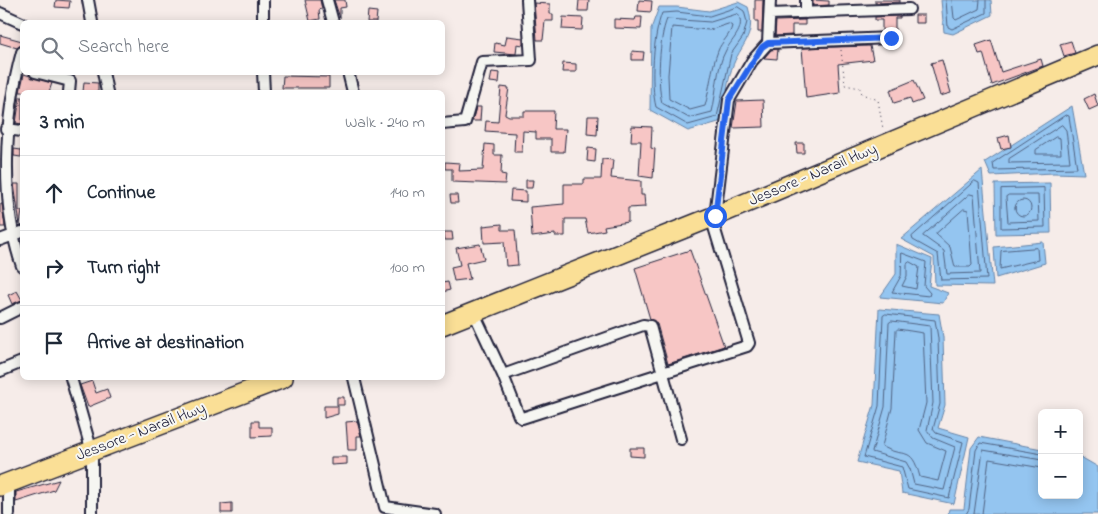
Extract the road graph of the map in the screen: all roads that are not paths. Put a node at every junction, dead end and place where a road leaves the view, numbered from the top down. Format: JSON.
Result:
{"nodes":[{"id":1,"x":88,"y":0,"type":"edge"},
{"id":2,"x":263,"y":0,"type":"edge"},
{"id":3,"x":327,"y":0,"type":"edge"},
{"id":4,"x":527,"y":0,"type":"edge"},
{"id":5,"x":770,"y":0,"type":"edge"},
{"id":6,"x":806,"y":0,"type":"edge"},
{"id":7,"x":909,"y":10,"type":"dead end"},
{"id":8,"x":0,"y":13,"type":"edge"},
{"id":9,"x":806,"y":13,"type":"junction"},
{"id":10,"x":770,"y":14,"type":"junction"},
{"id":11,"x":92,"y":20,"type":"edge"},
{"id":12,"x":263,"y":20,"type":"edge"},
{"id":13,"x":332,"y":20,"type":"edge"},
{"id":14,"x":20,"y":22,"type":"edge"},
{"id":15,"x":891,"y":38,"type":"dead end"},
{"id":16,"x":768,"y":43,"type":"junction"},
{"id":17,"x":1098,"y":55,"type":"edge"},
{"id":18,"x":20,"y":69,"type":"edge"},
{"id":19,"x":47,"y":75,"type":"edge"},
{"id":20,"x":104,"y":75,"type":"edge"},
{"id":21,"x":263,"y":75,"type":"edge"},
{"id":22,"x":349,"y":75,"type":"edge"},
{"id":23,"x":69,"y":90,"type":"edge"},
{"id":24,"x":107,"y":90,"type":"edge"},
{"id":25,"x":264,"y":90,"type":"edge"},
{"id":26,"x":352,"y":90,"type":"edge"},
{"id":27,"x":445,"y":124,"type":"edge"},
{"id":28,"x":6,"y":129,"type":"junction"},
{"id":29,"x":20,"y":131,"type":"edge"},
{"id":30,"x":2,"y":172,"type":"edge"},
{"id":31,"x":713,"y":217,"type":"junction"},
{"id":32,"x":20,"y":233,"type":"edge"},
{"id":33,"x":11,"y":236,"type":"junction"},
{"id":34,"x":0,"y":240,"type":"edge"},
{"id":35,"x":20,"y":262,"type":"edge"},
{"id":36,"x":20,"y":308,"type":"edge"},
{"id":37,"x":474,"y":313,"type":"junction"},
{"id":38,"x":0,"y":318,"type":"edge"},
{"id":39,"x":445,"y":323,"type":"edge"},
{"id":40,"x":20,"y":363,"type":"edge"},
{"id":41,"x":0,"y":371,"type":"edge"},
{"id":42,"x":664,"y":373,"type":"junction"},
{"id":43,"x":503,"y":375,"type":"junction"},
{"id":44,"x":72,"y":380,"type":"edge"},
{"id":45,"x":278,"y":380,"type":"edge"},
{"id":46,"x":354,"y":380,"type":"edge"},
{"id":47,"x":681,"y":439,"type":"dead end"},
{"id":48,"x":92,"y":452,"type":"junction"},
{"id":49,"x":5,"y":485,"type":"edge"},
{"id":50,"x":9,"y":514,"type":"edge"},
{"id":51,"x":92,"y":514,"type":"edge"},
{"id":52,"x":436,"y":514,"type":"edge"}],
"edges":[{"from":1,"to":11,"type":"street"},
{"from":2,"to":12,"type":"street"},
{"from":3,"to":13,"type":"street"},
{"from":4,"to":27,"type":"street"},
{"from":5,"to":10,"type":"street"},
{"from":6,"to":9,"type":"street"},
{"from":7,"to":9,"type":"street"},
{"from":8,"to":14,"type":"street"},
{"from":9,"to":10,"type":"street"},
{"from":10,"to":16,"type":"street"},
{"from":15,"to":16,"type":"street"},
{"from":16,"to":31,"type":"street"},
{"from":17,"to":31,"type":"highway","name":"Jessore - Narail Hwy"},
{"from":18,"to":28,"type":"street"},
{"from":19,"to":23,"type":"street"},
{"from":20,"to":24,"type":"street"},
{"from":21,"to":25,"type":"street"},
{"from":22,"to":26,"type":"street"},
{"from":28,"to":29,"type":"street"},
{"from":28,"to":30,"type":"street"},
{"from":30,"to":33,"type":"street"},
{"from":31,"to":37,"type":"highway","name":"Jessore - Narail Hwy"},
{"from":31,"to":42,"type":"street"},
{"from":32,"to":33,"type":"street"},
{"from":33,"to":34,"type":"street"},
{"from":33,"to":35,"type":"street"},
{"from":36,"to":38,"type":"street"},
{"from":37,"to":39,"type":"highway","name":"Jessore - Narail Hwy"},
{"from":37,"to":43,"type":"street"},
{"from":40,"to":41,"type":"street"},
{"from":42,"to":43,"type":"street"},
{"from":42,"to":43,"type":"street"},
{"from":42,"to":47,"type":"street"},
{"from":44,"to":48,"type":"street"},
{"from":45,"to":48,"type":"highway","name":"Jessore - Narail Hwy"},
{"from":46,"to":52,"type":"street"},
{"from":48,"to":49,"type":"highway","name":"Jessore - Narail Hwy"},
{"from":48,"to":51,"type":"street"},
{"from":49,"to":50,"type":"street"}]}
